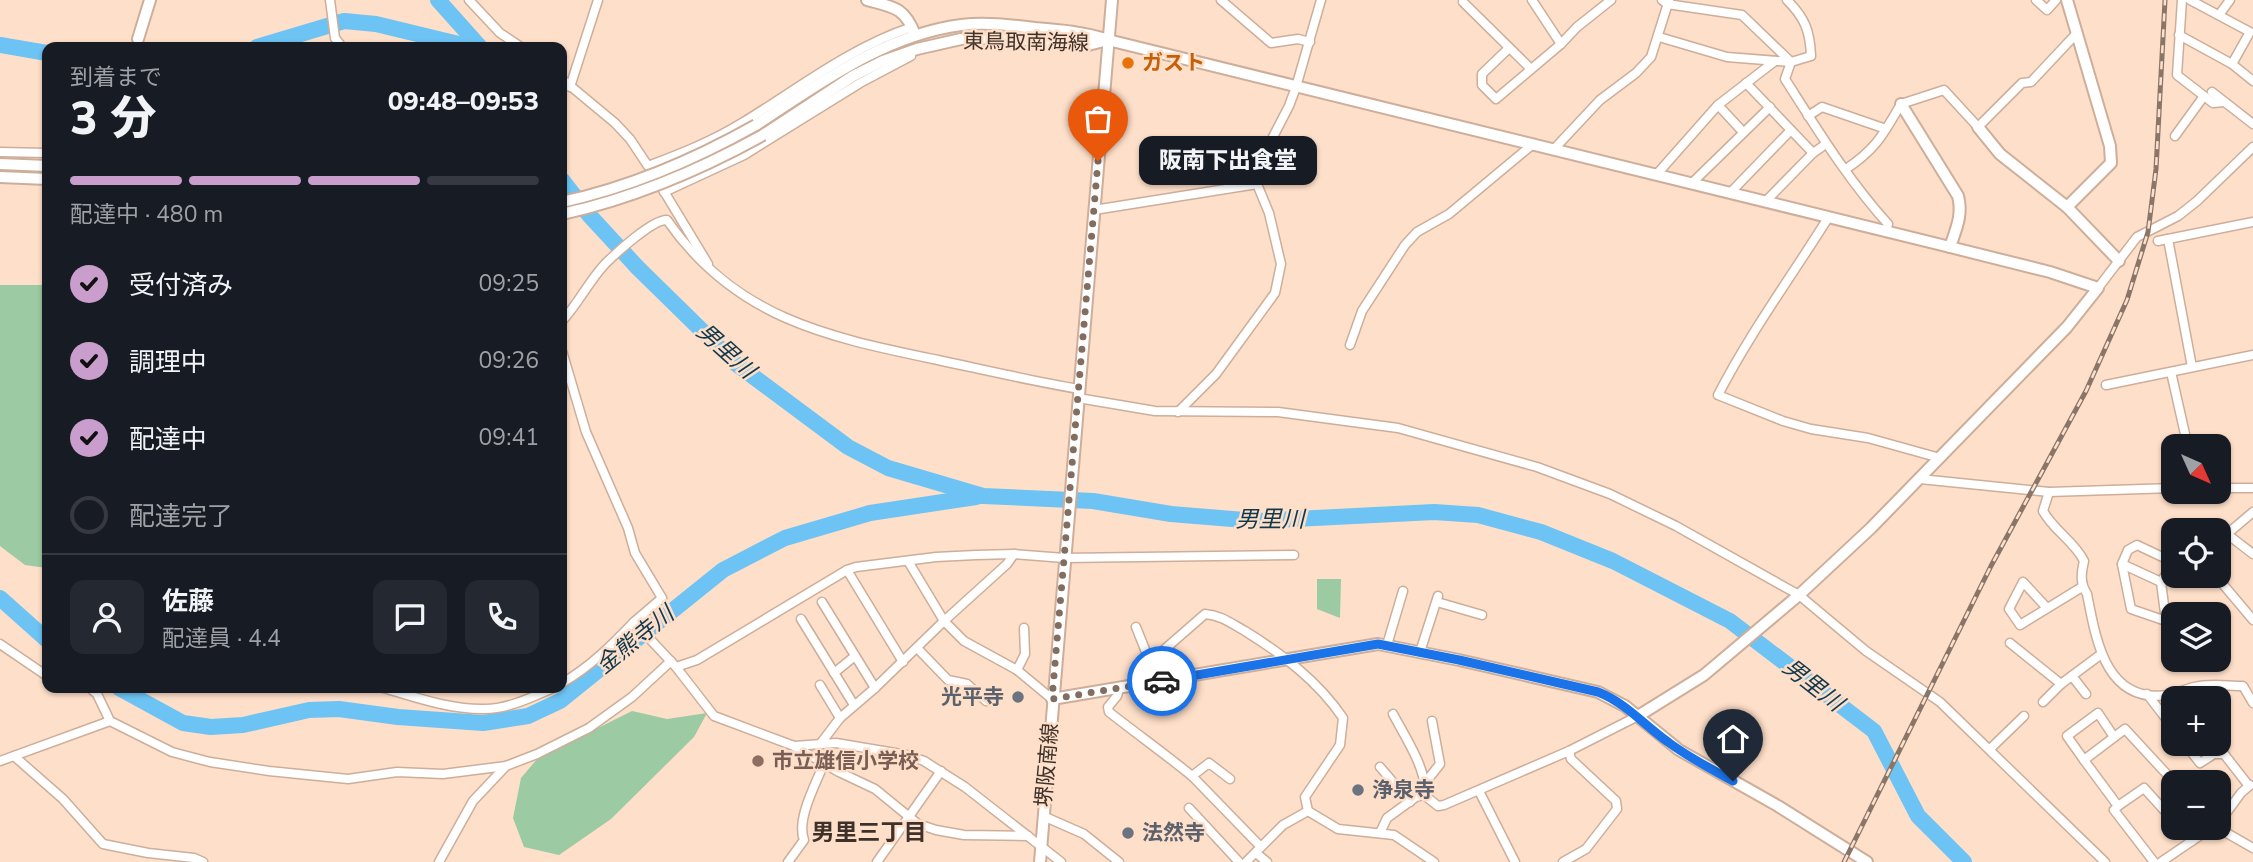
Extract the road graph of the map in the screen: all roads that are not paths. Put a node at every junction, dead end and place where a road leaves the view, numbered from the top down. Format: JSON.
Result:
{"nodes":[{"id":1,"x":150,"y":0,"type":"edge"},
{"id":2,"x":469,"y":0,"type":"edge"},
{"id":3,"x":597,"y":0,"type":"edge"},
{"id":4,"x":867,"y":0,"type":"edge"},
{"id":5,"x":1112,"y":0,"type":"edge"},
{"id":6,"x":1221,"y":0,"type":"edge"},
{"id":7,"x":1321,"y":0,"type":"edge"},
{"id":8,"x":1532,"y":0,"type":"edge"},
{"id":9,"x":1611,"y":0,"type":"edge"},
{"id":10,"x":1787,"y":0,"type":"edge"},
{"id":11,"x":2036,"y":0,"type":"edge"},
{"id":12,"x":2056,"y":0,"type":"edge"},
{"id":13,"x":2067,"y":0,"type":"edge"},
{"id":14,"x":2182,"y":0,"type":"edge"},
{"id":15,"x":2190,"y":0,"type":"edge"},
{"id":16,"x":2230,"y":0,"type":"edge"},
{"id":17,"x":1666,"y":1,"type":"edge"},
{"id":18,"x":1463,"y":2,"type":"dead end"},
{"id":19,"x":330,"y":5,"type":"edge"},
{"id":20,"x":2219,"y":15,"type":"junction"},
{"id":21,"x":913,"y":31,"type":"junction"},
{"id":22,"x":2077,"y":33,"type":"junction"},
{"id":23,"x":2179,"y":35,"type":"junction"},
{"id":24,"x":1659,"y":37,"type":"junction"},
{"id":25,"x":1108,"y":40,"type":"junction"},
{"id":26,"x":137,"y":42,"type":"edge"},
{"id":27,"x":338,"y":42,"type":"edge"},
{"id":28,"x":514,"y":42,"type":"edge"},
{"id":29,"x":1310,"y":42,"type":"junction"},
{"id":30,"x":937,"y":44,"type":"junction"},
{"id":31,"x":1561,"y":44,"type":"junction"},
{"id":32,"x":1509,"y":48,"type":"junction"},
{"id":33,"x":1775,"y":61,"type":"junction"},
{"id":34,"x":1791,"y":62,"type":"junction"},
{"id":35,"x":2232,"y":64,"type":"junction"},
{"id":36,"x":1531,"y":69,"type":"junction"},
{"id":37,"x":2253,"y":81,"type":"edge"},
{"id":38,"x":1746,"y":83,"type":"junction"},
{"id":39,"x":567,"y":84,"type":"edge"},
{"id":40,"x":570,"y":87,"type":"junction"},
{"id":41,"x":1296,"y":87,"type":"junction"},
{"id":42,"x":2208,"y":94,"type":"junction"},
{"id":43,"x":1901,"y":104,"type":"junction"},
{"id":44,"x":1718,"y":105,"type":"junction"},
{"id":45,"x":1770,"y":107,"type":"junction"},
{"id":46,"x":1808,"y":116,"type":"junction"},
{"id":47,"x":2253,"y":124,"type":"edge"},
{"id":48,"x":1978,"y":127,"type":"junction"},
{"id":49,"x":1886,"y":129,"type":"junction"},
{"id":50,"x":1791,"y":130,"type":"junction"},
{"id":51,"x":1744,"y":132,"type":"junction"},
{"id":52,"x":2175,"y":136,"type":"dead end"},
{"id":53,"x":1533,"y":144,"type":"junction"},
{"id":54,"x":1826,"y":144,"type":"junction"},
{"id":55,"x":2253,"y":147,"type":"edge"},
{"id":56,"x":1555,"y":149,"type":"junction"},
{"id":57,"x":0,"y":152,"type":"edge"},
{"id":58,"x":42,"y":153,"type":"edge"},
{"id":59,"x":1813,"y":153,"type":"junction"},
{"id":60,"x":0,"y":164,"type":"edge"},
{"id":61,"x":42,"y":166,"type":"edge"},
{"id":62,"x":648,"y":166,"type":"junction"},
{"id":63,"x":1846,"y":169,"type":"junction"},
{"id":64,"x":1657,"y":174,"type":"junction"},
{"id":65,"x":0,"y":177,"type":"edge"},
{"id":66,"x":42,"y":179,"type":"edge"},
{"id":67,"x":1692,"y":183,"type":"junction"},
{"id":68,"x":1257,"y":184,"type":"junction"},
{"id":69,"x":664,"y":192,"type":"junction"},
{"id":70,"x":1730,"y":192,"type":"junction"},
{"id":71,"x":567,"y":201,"type":"edge"},
{"id":72,"x":1765,"y":202,"type":"junction"},
{"id":73,"x":2067,"y":207,"type":"junction"},
{"id":74,"x":1094,"y":210,"type":"junction"},
{"id":75,"x":567,"y":213,"type":"edge"},
{"id":76,"x":1828,"y":218,"type":"junction"},
{"id":77,"x":2253,"y":222,"type":"edge"},
{"id":78,"x":1886,"y":232,"type":"junction"},
{"id":79,"x":2168,"y":239,"type":"junction"},
{"id":80,"x":2158,"y":241,"type":"dead end"},
{"id":81,"x":1950,"y":247,"type":"junction"},
{"id":82,"x":2119,"y":261,"type":"junction"},
{"id":83,"x":712,"y":269,"type":"junction"},
{"id":84,"x":2098,"y":288,"type":"junction"},
{"id":85,"x":567,"y":315,"type":"edge"},
{"id":86,"x":1350,"y":345,"type":"dead end"},
{"id":87,"x":2253,"y":355,"type":"edge"},
{"id":88,"x":2192,"y":367,"type":"junction"},
{"id":89,"x":567,"y":368,"type":"edge"},
{"id":90,"x":2172,"y":372,"type":"junction"},
{"id":91,"x":2106,"y":385,"type":"dead end"},
{"id":92,"x":1078,"y":398,"type":"junction"},
{"id":93,"x":1178,"y":412,"type":"junction"},
{"id":94,"x":2185,"y":434,"type":"dead end"},
{"id":95,"x":1940,"y":458,"type":"junction"},
{"id":96,"x":1920,"y":479,"type":"junction"},
{"id":97,"x":2161,"y":488,"type":"edge"},
{"id":98,"x":2231,"y":488,"type":"edge"},
{"id":99,"x":2253,"y":488,"type":"edge"},
{"id":100,"x":2049,"y":492,"type":"junction"},
{"id":101,"x":2253,"y":512,"type":"edge"},
{"id":102,"x":2231,"y":531,"type":"edge"},
{"id":103,"x":2231,"y":537,"type":"edge"},
{"id":104,"x":1065,"y":553,"type":"junction"},
{"id":105,"x":1014,"y":554,"type":"junction"},
{"id":106,"x":2253,"y":554,"type":"edge"},
{"id":107,"x":1294,"y":555,"type":"dead end"},
{"id":108,"x":2161,"y":556,"type":"edge"},
{"id":109,"x":908,"y":561,"type":"junction"},
{"id":110,"x":2123,"y":564,"type":"junction"},
{"id":111,"x":847,"y":570,"type":"junction"},
{"id":112,"x":2161,"y":582,"type":"edge"},
{"id":113,"x":2082,"y":587,"type":"junction"},
{"id":114,"x":2162,"y":588,"type":"edge"},
{"id":115,"x":2227,"y":588,"type":"edge"},
{"id":116,"x":1403,"y":591,"type":"dead end"},
{"id":117,"x":1799,"y":595,"type":"junction"},
{"id":118,"x":822,"y":602,"type":"dead end"},
{"id":119,"x":2047,"y":608,"type":"junction"},
{"id":120,"x":1482,"y":615,"type":"dead end"},
{"id":121,"x":801,"y":619,"type":"dead end"},
{"id":122,"x":2253,"y":620,"type":"edge"},
{"id":123,"x":944,"y":621,"type":"junction"},
{"id":124,"x":637,"y":624,"type":"junction"},
{"id":125,"x":1136,"y":627,"type":"dead end"},
{"id":126,"x":1024,"y":628,"type":"dead end"},
{"id":127,"x":2010,"y":643,"type":"dead end"},
{"id":128,"x":0,"y":645,"type":"edge"},
{"id":129,"x":1387,"y":645,"type":"junction"},
{"id":130,"x":917,"y":648,"type":"junction"},
{"id":131,"x":1420,"y":652,"type":"junction"},
{"id":132,"x":2100,"y":655,"type":"junction"},
{"id":133,"x":855,"y":656,"type":"junction"},
{"id":134,"x":1288,"y":660,"type":"junction"},
{"id":135,"x":902,"y":662,"type":"junction"},
{"id":136,"x":1150,"y":662,"type":"junction"},
{"id":137,"x":672,"y":663,"type":"junction"},
{"id":138,"x":1017,"y":670,"type":"junction"},
{"id":139,"x":42,"y":673,"type":"edge"},
{"id":140,"x":834,"y":673,"type":"junction"},
{"id":141,"x":2072,"y":676,"type":"junction"},
{"id":142,"x":567,"y":680,"type":"edge"},
{"id":143,"x":1166,"y":681,"type":"junction"},
{"id":144,"x":2061,"y":684,"type":"junction"},
{"id":145,"x":820,"y":685,"type":"dead end"},
{"id":146,"x":875,"y":688,"type":"junction"},
{"id":147,"x":1119,"y":689,"type":"junction"},
{"id":148,"x":96,"y":693,"type":"edge"},
{"id":149,"x":401,"y":693,"type":"edge"},
{"id":150,"x":541,"y":693,"type":"edge"},
{"id":151,"x":2086,"y":694,"type":"dead end"},
{"id":152,"x":2147,"y":694,"type":"junction"},
{"id":153,"x":1052,"y":699,"type":"junction"},
{"id":154,"x":986,"y":701,"type":"dead end"},
{"id":155,"x":2043,"y":702,"type":"dead end"},
{"id":156,"x":2253,"y":703,"type":"edge"},
{"id":157,"x":854,"y":705,"type":"junction"},
{"id":158,"x":2161,"y":712,"type":"edge"},
{"id":159,"x":1393,"y":714,"type":"dead end"},
{"id":160,"x":1638,"y":716,"type":"junction"},
{"id":161,"x":2024,"y":716,"type":"dead end"},
{"id":162,"x":840,"y":718,"type":"junction"},
{"id":163,"x":1432,"y":720,"type":"dead end"},
{"id":164,"x":110,"y":721,"type":"junction"},
{"id":165,"x":2114,"y":737,"type":"junction"},
{"id":166,"x":821,"y":743,"type":"junction"},
{"id":167,"x":794,"y":746,"type":"junction"},
{"id":168,"x":1990,"y":749,"type":"junction"},
{"id":169,"x":1569,"y":751,"type":"junction"},
{"id":170,"x":15,"y":756,"type":"junction"},
{"id":171,"x":2194,"y":756,"type":"edge"},
{"id":172,"x":2211,"y":756,"type":"edge"},
{"id":173,"x":2226,"y":756,"type":"edge"},
{"id":174,"x":2084,"y":760,"type":"junction"},
{"id":175,"x":0,"y":761,"type":"edge"},
{"id":176,"x":824,"y":763,"type":"junction"},
{"id":177,"x":506,"y":766,"type":"junction"},
{"id":178,"x":1380,"y":767,"type":"dead end"},
{"id":179,"x":2163,"y":770,"type":"edge"},
{"id":180,"x":941,"y":771,"type":"junction"},
{"id":181,"x":1192,"y":776,"type":"junction"},
{"id":182,"x":1230,"y":779,"type":"dead end"},
{"id":183,"x":1425,"y":783,"type":"junction"},
{"id":184,"x":2251,"y":785,"type":"edge"},
{"id":185,"x":1479,"y":791,"type":"junction"},
{"id":186,"x":1424,"y":795,"type":"junction"},
{"id":187,"x":1409,"y":802,"type":"junction"},
{"id":188,"x":2118,"y":806,"type":"junction"},
{"id":189,"x":2161,"y":807,"type":"edge"},
{"id":190,"x":1189,"y":808,"type":"dead end"},
{"id":191,"x":2231,"y":810,"type":"edge"},
{"id":192,"x":1308,"y":811,"type":"junction"},
{"id":193,"x":1043,"y":816,"type":"junction"},
{"id":194,"x":909,"y":817,"type":"junction"},
{"id":195,"x":1380,"y":833,"type":"junction"},
{"id":196,"x":2231,"y":834,"type":"edge"},
{"id":197,"x":1028,"y":836,"type":"junction"},
{"id":198,"x":2192,"y":841,"type":"edge"},
{"id":199,"x":1041,"y":846,"type":"junction"},
{"id":200,"x":2253,"y":848,"type":"edge"},
{"id":201,"x":1258,"y":849,"type":"junction"},
{"id":202,"x":203,"y":862,"type":"edge"},
{"id":203,"x":439,"y":862,"type":"edge"},
{"id":204,"x":788,"y":862,"type":"edge"},
{"id":205,"x":877,"y":862,"type":"edge"},
{"id":206,"x":1040,"y":862,"type":"edge"},
{"id":207,"x":1061,"y":862,"type":"edge"},
{"id":208,"x":1119,"y":862,"type":"edge"},
{"id":209,"x":1239,"y":862,"type":"edge"},
{"id":210,"x":1246,"y":862,"type":"edge"},
{"id":211,"x":1267,"y":862,"type":"edge"},
{"id":212,"x":1434,"y":862,"type":"edge"},
{"id":213,"x":1515,"y":862,"type":"edge"},
{"id":214,"x":1563,"y":862,"type":"edge"},
{"id":215,"x":1867,"y":862,"type":"edge"},
{"id":216,"x":2105,"y":862,"type":"edge"},
{"id":217,"x":2154,"y":862,"type":"edge"},
{"id":218,"x":2161,"y":862,"type":"edge"}],
"edges":[{"from":1,"to":26,"type":"main road"},
{"from":2,"to":28,"type":"street"},
{"from":3,"to":40,"type":"street"},
{"from":4,"to":21,"type":"main road"},
{"from":5,"to":25,"type":"main road","name":"堺阪南線"},
{"from":6,"to":29,"type":"street"},
{"from":7,"to":29,"type":"street"},
{"from":8,"to":31,"type":"street"},
{"from":9,"to":31,"type":"street"},
{"from":10,"to":34,"type":"street"},
{"from":11,"to":12,"type":"street"},
{"from":13,"to":22,"type":"main road"},
{"from":14,"to":23,"type":"street"},
{"from":15,"to":20,"type":"street"},
{"from":16,"to":20,"type":"street"},
{"from":17,"to":24,"type":"street"},
{"from":17,"to":34,"type":"street"},
{"from":18,"to":32,"type":"street"},
{"from":19,"to":27,"type":"street"},
{"from":20,"to":35,"type":"street"},
{"from":21,"to":25,"type":"main road","name":"東鳥取南海線"},
{"from":21,"to":62,"type":"street"},
{"from":21,"to":71,"type":"main road","name":"東鳥取南海線","bridge":true},
{"from":22,"to":48,"type":"street"},
{"from":22,"to":73,"type":"main road"},
{"from":23,"to":35,"type":"street"},
{"from":23,"to":42,"type":"street"},
{"from":24,"to":33,"type":"street"},
{"from":24,"to":56,"type":"street"},
{"from":25,"to":30,"type":"main road","name":"東鳥取南海線"},
{"from":25,"to":41,"type":"main road"},
{"from":25,"to":74,"type":"main road","name":"堺阪南線"},
{"from":29,"to":41,"type":"street"},
{"from":30,"to":69,"type":"street"},
{"from":30,"to":75,"type":"main road","name":"東鳥取南海線","bridge":true},
{"from":31,"to":36,"type":"street"},
{"from":32,"to":36,"type":"street"},
{"from":32,"to":36,"type":"street"},
{"from":33,"to":34,"type":"street"},
{"from":33,"to":38,"type":"street"},
{"from":34,"to":46,"type":"street"},
{"from":35,"to":37,"type":"street"},
{"from":38,"to":44,"type":"street"},
{"from":38,"to":45,"type":"street"},
{"from":39,"to":40,"type":"street"},
{"from":40,"to":62,"type":"street"},
{"from":41,"to":53,"type":"main road"},
{"from":41,"to":68,"type":"street"},
{"from":42,"to":47,"type":"street"},
{"from":42,"to":52,"type":"street"},
{"from":43,"to":48,"type":"street"},
{"from":43,"to":49,"type":"street"},
{"from":43,"to":81,"type":"main road"},
{"from":44,"to":51,"type":"street"},
{"from":44,"to":64,"type":"street"},
{"from":45,"to":50,"type":"street"},
{"from":45,"to":51,"type":"street"},
{"from":46,"to":49,"type":"street"},
{"from":46,"to":54,"type":"street"},
{"from":48,"to":73,"type":"main road"},
{"from":49,"to":63,"type":"street"},
{"from":50,"to":59,"type":"street"},
{"from":50,"to":70,"type":"street"},
{"from":51,"to":67,"type":"street"},
{"from":53,"to":56,"type":"main road"},
{"from":53,"to":86,"type":"street"},
{"from":54,"to":59,"type":"street"},
{"from":54,"to":63,"type":"street"},
{"from":55,"to":82,"type":"street"},
{"from":56,"to":64,"type":"main road"},
{"from":57,"to":58,"type":"street"},
{"from":59,"to":72,"type":"street"},
{"from":60,"to":61,"type":"main road"},
{"from":62,"to":69,"type":"street"},
{"from":63,"to":78,"type":"street"},
{"from":64,"to":67,"type":"main road"},
{"from":65,"to":66,"type":"main road"},
{"from":67,"to":70,"type":"main road"},
{"from":68,"to":74,"type":"street"},
{"from":68,"to":93,"type":"street"},
{"from":69,"to":83,"type":"street"},
{"from":70,"to":72,"type":"main road"},
{"from":72,"to":76,"type":"main road"},
{"from":73,"to":82,"type":"main road"},
{"from":74,"to":92,"type":"main road","name":"堺阪南線"},
{"from":76,"to":78,"type":"main road"},
{"from":76,"to":95,"type":"street"},
{"from":77,"to":79,"type":"street"},
{"from":78,"to":81,"type":"main road"},
{"from":79,"to":80,"type":"street"},
{"from":79,"to":88,"type":"street"},
{"from":81,"to":84,"type":"main road"},
{"from":82,"to":84,"type":"street"},
{"from":83,"to":85,"type":"street"},
{"from":83,"to":92,"type":"street"},
{"from":84,"to":95,"type":"main road"},
{"from":87,"to":88,"type":"street"},
{"from":88,"to":90,"type":"street"},
{"from":89,"to":124,"type":"street"},
{"from":90,"to":91,"type":"street"},
{"from":90,"to":94,"type":"street"},
{"from":92,"to":93,"type":"street"},
{"from":92,"to":104,"type":"main road","name":"堺阪南線"},
{"from":93,"to":117,"type":"street"},
{"from":95,"to":96,"type":"main road"},
{"from":96,"to":100,"type":"street"},
{"from":96,"to":117,"type":"main road"},
{"from":97,"to":100,"type":"street"},
{"from":98,"to":99,"type":"street"},
{"from":100,"to":113,"type":"street"},
{"from":101,"to":102,"type":"street"},
{"from":103,"to":106,"type":"street"},
{"from":104,"to":105,"type":"street"},
{"from":104,"to":107,"type":"street"},
{"from":104,"to":153,"type":"main road","name":"堺阪南線"},
{"from":105,"to":109,"type":"street"},
{"from":105,"to":123,"type":"street"},
{"from":108,"to":110,"type":"street"},
{"from":109,"to":111,"type":"street"},
{"from":109,"to":123,"type":"street"},
{"from":110,"to":112,"type":"street"},
{"from":110,"to":114,"type":"street"},
{"from":111,"to":135,"type":"street"},
{"from":111,"to":137,"type":"street"},
{"from":113,"to":119,"type":"street"},
{"from":113,"to":132,"type":"street"},
{"from":115,"to":122,"type":"street"},
{"from":116,"to":129,"type":"street"},
{"from":117,"to":160,"type":"main road"},
{"from":117,"to":168,"type":"street"},
{"from":118,"to":133,"type":"street"},
{"from":119,"to":119,"type":"street"},
{"from":120,"to":131,"type":"street"},
{"from":121,"to":140,"type":"street"},
{"from":123,"to":130,"type":"street"},
{"from":123,"to":138,"type":"street"},
{"from":124,"to":137,"type":"street"},
{"from":124,"to":142,"type":"street"},
{"from":125,"to":136,"type":"street"},
{"from":126,"to":138,"type":"street"},
{"from":127,"to":144,"type":"street"},
{"from":128,"to":139,"type":"street"},
{"from":129,"to":131,"type":"main road"},
{"from":129,"to":134,"type":"main road"},
{"from":130,"to":135,"type":"street"},
{"from":130,"to":154,"type":"street"},
{"from":131,"to":160,"type":"main road"},
{"from":132,"to":141,"type":"street"},
{"from":132,"to":152,"type":"street"},
{"from":133,"to":140,"type":"street"},
{"from":133,"to":146,"type":"street"},
{"from":134,"to":136,"type":"street"},
{"from":134,"to":143,"type":"main road"},
{"from":134,"to":192,"type":"street"},
{"from":135,"to":146,"type":"street"},
{"from":136,"to":143,"type":"street"},
{"from":137,"to":167,"type":"street"},
{"from":137,"to":177,"type":"street"},
{"from":138,"to":153,"type":"street"},
{"from":140,"to":157,"type":"street"},
{"from":141,"to":144,"type":"street"},
{"from":141,"to":151,"type":"street"},
{"from":143,"to":147,"type":"main road"},
{"from":144,"to":155,"type":"street"},
{"from":145,"to":162,"type":"street"},
{"from":146,"to":157,"type":"street"},
{"from":147,"to":153,"type":"main road"},
{"from":147,"to":181,"type":"street"},
{"from":148,"to":164,"type":"street"},
{"from":149,"to":150,"type":"street"},
{"from":152,"to":156,"type":"street"},
{"from":152,"to":158,"type":"street"},
{"from":153,"to":193,"type":"main road","name":"堺阪南線"},
{"from":157,"to":162,"type":"street"},
{"from":159,"to":183,"type":"street"},
{"from":160,"to":169,"type":"street"},
{"from":160,"to":215,"type":"main road"},
{"from":161,"to":168,"type":"street"},
{"from":162,"to":166,"type":"street"},
{"from":163,"to":183,"type":"street"},
{"from":164,"to":170,"type":"street"},
{"from":164,"to":177,"type":"street"},
{"from":165,"to":174,"type":"street"},
{"from":165,"to":174,"type":"street"},
{"from":165,"to":179,"type":"street"},
{"from":166,"to":167,"type":"street"},
{"from":166,"to":180,"type":"street"},
{"from":167,"to":176,"type":"street"},
{"from":168,"to":216,"type":"street"},
{"from":169,"to":185,"type":"street"},
{"from":169,"to":214,"type":"street"},
{"from":170,"to":175,"type":"street"},
{"from":170,"to":202,"type":"street"},
{"from":171,"to":172,"type":"street"},
{"from":173,"to":184,"type":"street"},
{"from":174,"to":188,"type":"street"},
{"from":176,"to":194,"type":"street"},
{"from":176,"to":204,"type":"street"},
{"from":177,"to":203,"type":"street"},
{"from":178,"to":187,"type":"street"},
{"from":180,"to":194,"type":"street"},
{"from":180,"to":197,"type":"street"},
{"from":181,"to":182,"type":"street"},
{"from":181,"to":201,"type":"street"},
{"from":183,"to":186,"type":"street"},
{"from":184,"to":191,"type":"street"},
{"from":185,"to":186,"type":"street"},
{"from":185,"to":213,"type":"street"},
{"from":186,"to":187,"type":"street"},
{"from":187,"to":195,"type":"street"},
{"from":188,"to":189,"type":"street"},
{"from":188,"to":217,"type":"street"},
{"from":190,"to":209,"type":"street"},
{"from":192,"to":195,"type":"street"},
{"from":192,"to":201,"type":"street"},
{"from":193,"to":199,"type":"main road","name":"堺阪南線"},
{"from":193,"to":208,"type":"street"},
{"from":194,"to":197,"type":"street"},
{"from":194,"to":205,"type":"street"},
{"from":195,"to":212,"type":"street"},
{"from":196,"to":200,"type":"street"},
{"from":197,"to":199,"type":"street"},
{"from":198,"to":218,"type":"street"},
{"from":199,"to":206,"type":"main road","name":"堺阪南線"},
{"from":199,"to":207,"type":"street"},
{"from":201,"to":210,"type":"street"},
{"from":201,"to":211,"type":"street"}]}
